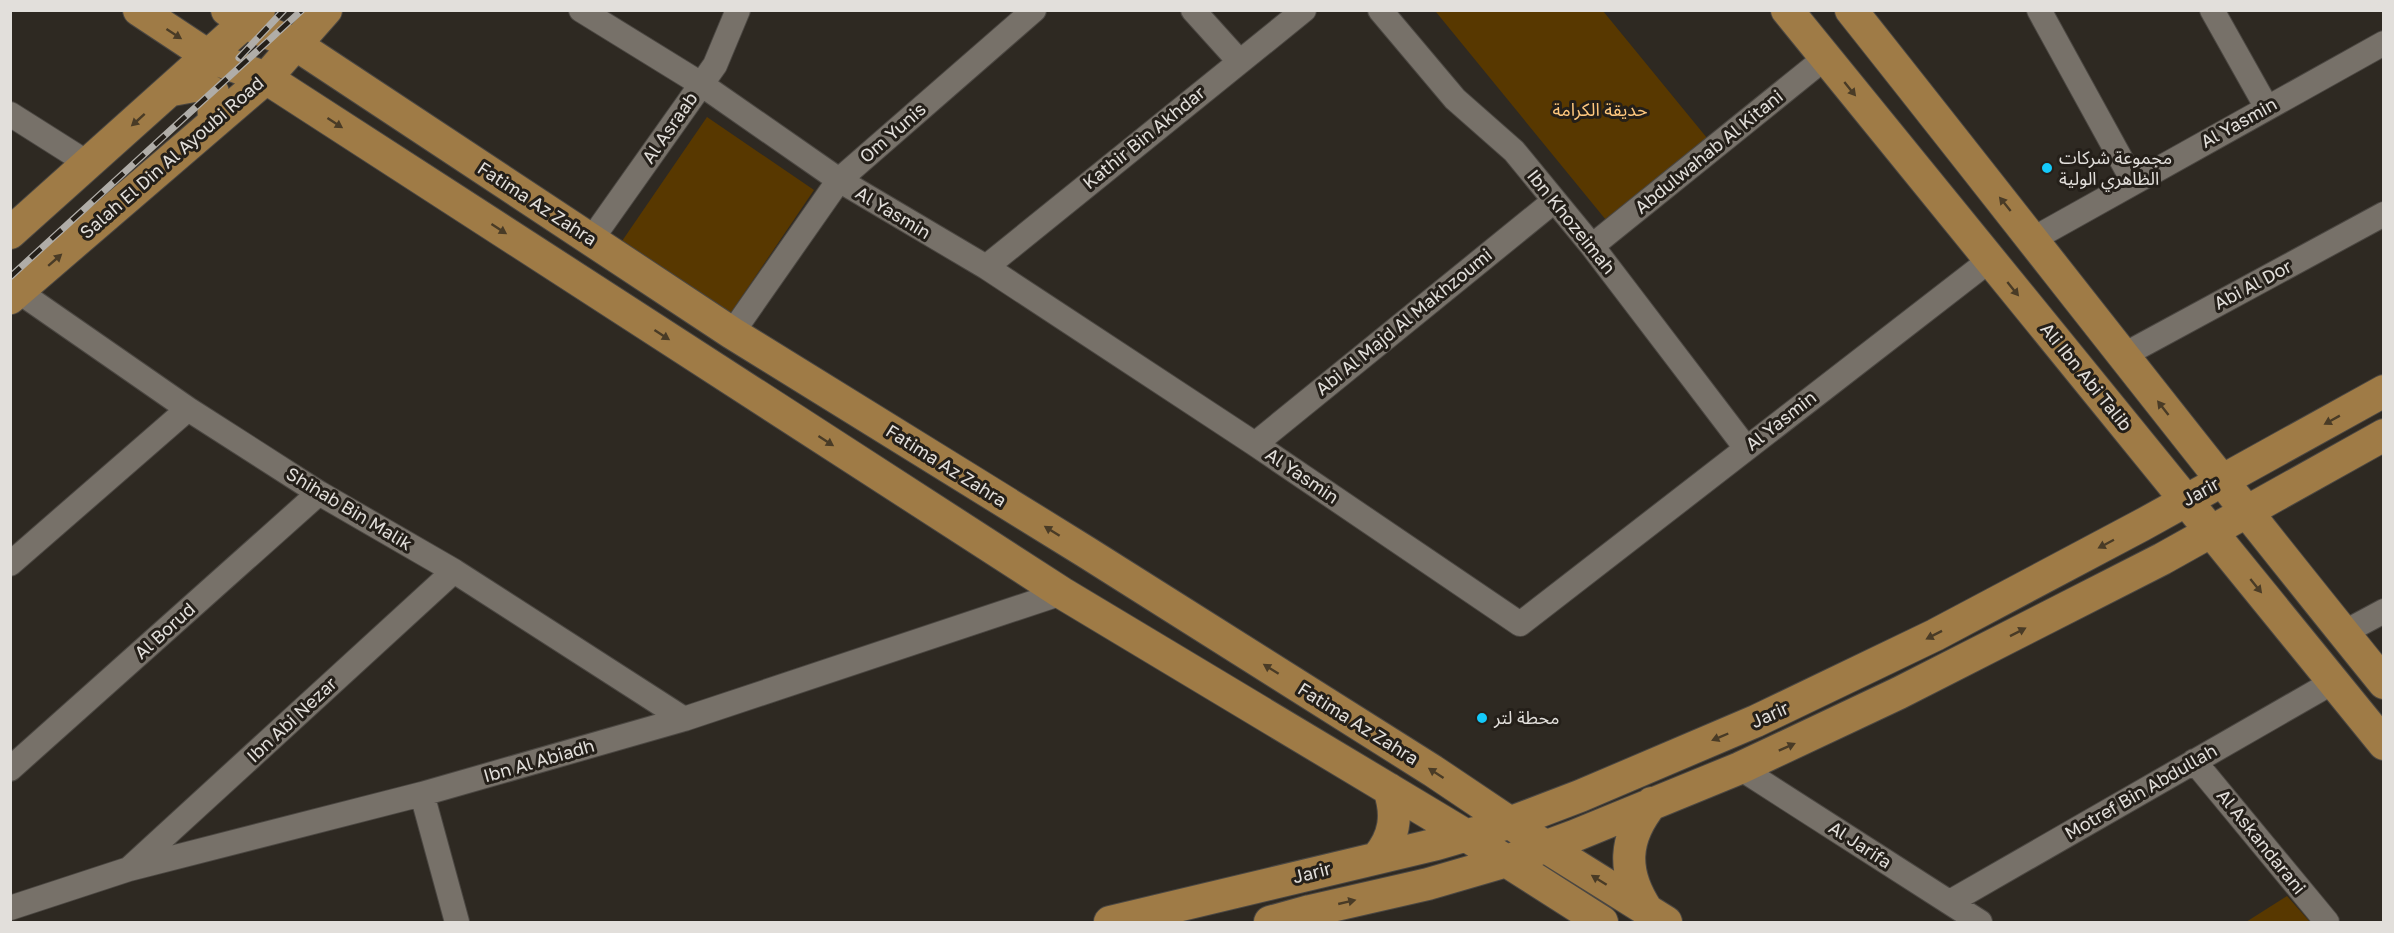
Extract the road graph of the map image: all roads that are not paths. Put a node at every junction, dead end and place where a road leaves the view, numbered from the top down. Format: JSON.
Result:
{"nodes":[{"id":1,"x":139,"y":10,"type":"edge"},
{"id":2,"x":326,"y":10,"type":"edge"},
{"id":3,"x":581,"y":10,"type":"edge"},
{"id":4,"x":738,"y":10,"type":"edge"},
{"id":5,"x":1034,"y":10,"type":"edge"},
{"id":6,"x":1193,"y":10,"type":"edge"},
{"id":7,"x":1304,"y":10,"type":"edge"},
{"id":8,"x":1380,"y":10,"type":"edge"},
{"id":9,"x":1787,"y":10,"type":"edge"},
{"id":10,"x":1851,"y":10,"type":"edge"},
{"id":11,"x":2039,"y":10,"type":"edge"},
{"id":12,"x":2212,"y":10,"type":"edge"},
{"id":13,"x":244,"y":15,"type":"edge"},
{"id":14,"x":2384,"y":43,"type":"edge"},
{"id":15,"x":295,"y":44,"type":"junction"},
{"id":16,"x":210,"y":57,"type":"junction"},
{"id":17,"x":1825,"y":58,"type":"junction"},
{"id":18,"x":322,"y":61,"type":"junction"},
{"id":19,"x":1239,"y":61,"type":"junction"},
{"id":20,"x":266,"y":78,"type":"junction"},
{"id":21,"x":701,"y":84,"type":"junction"},
{"id":22,"x":172,"y":90,"type":"junction"},
{"id":23,"x":304,"y":103,"type":"junction"},
{"id":24,"x":2266,"y":108,"type":"junction"},
{"id":25,"x":10,"y":114,"type":"edge"},
{"id":26,"x":214,"y":122,"type":"junction"},
{"id":27,"x":89,"y":164,"type":"junction"},
{"id":28,"x":839,"y":180,"type":"junction"},
{"id":29,"x":2133,"y":181,"type":"junction"},
{"id":30,"x":1554,"y":201,"type":"junction"},
{"id":31,"x":2384,"y":214,"type":"edge"},
{"id":32,"x":10,"y":233,"type":"edge"},
{"id":33,"x":2033,"y":239,"type":"junction"},
{"id":34,"x":591,"y":240,"type":"junction"},
{"id":35,"x":1592,"y":246,"type":"junction"},
{"id":36,"x":1990,"y":260,"type":"junction"},
{"id":37,"x":986,"y":267,"type":"junction"},
{"id":38,"x":14,"y":295,"type":"edge"},
{"id":39,"x":732,"y":333,"type":"junction"},
{"id":40,"x":2122,"y":356,"type":"junction"},
{"id":41,"x":2384,"y":392,"type":"edge"},
{"id":42,"x":188,"y":409,"type":"junction"},
{"id":43,"x":2384,"y":435,"type":"edge"},
{"id":44,"x":1255,"y":444,"type":"junction"},
{"id":45,"x":2192,"y":444,"type":"junction"},
{"id":46,"x":1746,"y":448,"type":"junction"},
{"id":47,"x":2265,"y":456,"type":"junction"},
{"id":48,"x":2162,"y":471,"type":"junction"},
{"id":49,"x":2221,"y":481,"type":"junction"},
{"id":50,"x":2287,"y":489,"type":"junction"},
{"id":51,"x":319,"y":493,"type":"junction"},
{"id":52,"x":2186,"y":500,"type":"junction"},
{"id":53,"x":2150,"y":521,"type":"junction"},
{"id":54,"x":2252,"y":521,"type":"junction"},
{"id":55,"x":2219,"y":539,"type":"junction"},
{"id":56,"x":1086,"y":552,"type":"junction"},
{"id":57,"x":2169,"y":555,"type":"junction"},
{"id":58,"x":10,"y":564,"type":"edge"},
{"id":59,"x":454,"y":571,"type":"junction"},
{"id":60,"x":1062,"y":593,"type":"junction"},
{"id":61,"x":1176,"y":609,"type":"junction"},
{"id":62,"x":2384,"y":611,"type":"edge"},
{"id":63,"x":2343,"y":633,"type":"junction"},
{"id":64,"x":1147,"y":644,"type":"junction"},
{"id":65,"x":2333,"y":682,"type":"junction"},
{"id":66,"x":2384,"y":683,"type":"edge"},
{"id":67,"x":684,"y":719,"type":"junction"},
{"id":68,"x":2384,"y":744,"type":"edge"},
{"id":69,"x":2194,"y":761,"type":"junction"},
{"id":70,"x":1740,"y":768,"type":"junction"},
{"id":71,"x":10,"y":769,"type":"edge"},
{"id":72,"x":1389,"y":789,"type":"junction"},
{"id":73,"x":422,"y":794,"type":"junction"},
{"id":74,"x":1470,"y":796,"type":"junction"},
{"id":75,"x":1564,"y":802,"type":"junction"},
{"id":76,"x":1652,"y":803,"type":"junction"},
{"id":77,"x":1509,"y":823,"type":"junction"},
{"id":78,"x":1452,"y":834,"type":"junction"},
{"id":79,"x":1564,"y":849,"type":"junction"},
{"id":80,"x":1377,"y":858,"type":"junction"},
{"id":81,"x":1507,"y":861,"type":"junction"},
{"id":82,"x":129,"y":869,"type":"junction"},
{"id":83,"x":1442,"y":880,"type":"junction"},
{"id":84,"x":1550,"y":888,"type":"junction"},
{"id":85,"x":1950,"y":902,"type":"junction"},
{"id":86,"x":10,"y":908,"type":"edge"},
{"id":87,"x":1656,"y":916,"type":"edge"},
{"id":88,"x":1292,"y":920,"type":"edge"},
{"id":89,"x":457,"y":922,"type":"edge"},
{"id":90,"x":1110,"y":922,"type":"edge"},
{"id":91,"x":1602,"y":922,"type":"edge"},
{"id":92,"x":1980,"y":922,"type":"edge"},
{"id":93,"x":2327,"y":922,"type":"edge"}],
"edges":[{"from":1,"to":16,"type":"main road","one_way":true},
{"from":2,"to":15,"type":"main road","name":"Salah El Din Al Ayoubi Road"},
{"from":3,"to":21,"type":"street","name":"Al Yasmin"},
{"from":4,"to":21,"type":"street","name":"Al Asraab"},
{"from":5,"to":28,"type":"street","name":"Om Yunis"},
{"from":6,"to":19,"type":"street"},
{"from":7,"to":19,"type":"street","name":"Kathir Bin Akhdar"},
{"from":8,"to":30,"type":"street","name":"Ibn Khozeimah"},
{"from":9,"to":17,"type":"main road","name":"Ali Ibn Abi Talib"},
{"from":33,"to":10,"type":"main road","one_way":true},
{"from":11,"to":29,"type":"street"},
{"from":12,"to":24,"type":"street"},
{"from":13,"to":15,"type":"main road","name":"Fatima Az Zahra"},
{"from":13,"to":16,"type":"main road"},
{"from":14,"to":24,"type":"street","name":"Al Yasmin"},
{"from":15,"to":18,"type":"main road","name":"Fatima Az Zahra"},
{"from":15,"to":20,"type":"main road","name":"Salah El Din Al Ayoubi Road"},
{"from":16,"to":20,"type":"main road"},
{"from":16,"to":22,"type":"main road"},
{"from":17,"to":35,"type":"street","name":"Abdulwahab Al Kitani"},
{"from":17,"to":36,"type":"main road","name":"Ali Ibn Abi Talib","one_way":true},
{"from":18,"to":23,"type":"main road"},
{"from":18,"to":34,"type":"main road","name":"Fatima Az Zahra"},
{"from":19,"to":37,"type":"street","name":"Kathir Bin Akhdar"},
{"from":20,"to":23,"type":"main road"},
{"from":20,"to":26,"type":"main road","name":"Salah El Din Al Ayoubi Road"},
{"from":21,"to":28,"type":"street","name":"Al Yasmin"},
{"from":21,"to":34,"type":"street","name":"Al Asraab"},
{"from":22,"to":26,"type":"main road"},
{"from":22,"to":27,"type":"main road","one_way":true},
{"from":23,"to":60,"type":"main road","one_way":true},
{"from":24,"to":29,"type":"street","name":"Al Yasmin"},
{"from":25,"to":27,"type":"street"},
{"from":38,"to":26,"type":"main road","name":"Salah El Din Al Ayoubi Road","one_way":true},
{"from":27,"to":32,"type":"main road"},
{"from":28,"to":37,"type":"street","name":"Al Yasmin"},
{"from":28,"to":39,"type":"street","name":"Om Yunis"},
{"from":29,"to":33,"type":"street","name":"Al Yasmin"},
{"from":30,"to":35,"type":"street","name":"Ibn Khozeimah"},
{"from":30,"to":44,"type":"street","name":"Abi Al Majd Al Makhzoumi"},
{"from":31,"to":40,"type":"street","name":"Abi Al Dor"},
{"from":33,"to":40,"type":"main road"},
{"from":34,"to":39,"type":"main road","name":"Fatima Az Zahra"},
{"from":35,"to":46,"type":"street","name":"Ibn Khozeimah"},
{"from":36,"to":46,"type":"street","name":"Al Yasmin"},
{"from":36,"to":48,"type":"main road","name":"Ali Ibn Abi Talib","one_way":true},
{"from":37,"to":44,"type":"street","name":"Al Yasmin"},
{"from":38,"to":42,"type":"street","name":"Shihab Bin Malik"},
{"from":56,"to":39,"type":"main road","name":"Fatima Az Zahra","one_way":true},
{"from":45,"to":40,"type":"main road","one_way":true},
{"from":41,"to":47,"type":"main road","name":"Jarir","one_way":true},
{"from":42,"to":51,"type":"street","name":"Shihab Bin Malik"},
{"from":42,"to":58,"type":"street"},
{"from":43,"to":50,"type":"main road","name":"Jarir"},
{"from":44,"to":46,"type":"street","name":"Al Yasmin"},
{"from":45,"to":48,"type":"main road"},
{"from":45,"to":49,"type":"main road"},
{"from":47,"to":49,"type":"main road","name":"Jarir"},
{"from":47,"to":50,"type":"main road"},
{"from":48,"to":52,"type":"main road","name":"Ali Ibn Abi Talib"},
{"from":49,"to":52,"type":"main road","name":"Jarir"},
{"from":49,"to":54,"type":"main road"},
{"from":50,"to":54,"type":"main road","name":"Jarir"},
{"from":51,"to":59,"type":"street","name":"Shihab Bin Malik"},
{"from":51,"to":71,"type":"street","name":"Al Borud"},
{"from":52,"to":53,"type":"main road","name":"Jarir"},
{"from":52,"to":55,"type":"main road","name":"Ali Ibn Abi Talib"},
{"from":53,"to":57,"type":"main road"},
{"from":53,"to":75,"type":"main road","name":"Jarir","one_way":true},
{"from":54,"to":55,"type":"main road","name":"Jarir"},
{"from":54,"to":63,"type":"main road"},
{"from":55,"to":57,"type":"main road","name":"Jarir"},
{"from":55,"to":65,"type":"main road","name":"Ali Ibn Abi Talib","one_way":true},
{"from":56,"to":60,"type":"main road"},
{"from":56,"to":61,"type":"main road","name":"Fatima Az Zahra"},
{"from":70,"to":57,"type":"main road","name":"Jarir","one_way":true},
{"from":59,"to":67,"type":"street","name":"Shihab Bin Malik"},
{"from":59,"to":82,"type":"street","name":"Ibn Abi Nezar"},
{"from":60,"to":64,"type":"main road"},
{"from":60,"to":67,"type":"street","name":"Ibn Al Abiadh"},
{"from":61,"to":64,"type":"main road"},
{"from":74,"to":61,"type":"main road","name":"Fatima Az Zahra","one_way":true},
{"from":62,"to":63,"type":"street"},
{"from":63,"to":66,"type":"main road"},
{"from":64,"to":72,"type":"main road"},
{"from":65,"to":68,"type":"main road","name":"Ali Ibn Abi Talib"},
{"from":65,"to":69,"type":"street","name":"Motref Bin Abdullah"},
{"from":67,"to":73,"type":"street","name":"Ibn Al Abiadh"},
{"from":69,"to":85,"type":"street","name":"Motref Bin Abdullah"},
{"from":69,"to":93,"type":"street","name":"Al Askandarani"},
{"from":70,"to":76,"type":"main road","name":"Jarir"},
{"from":70,"to":85,"type":"street","name":"Al Jarifa"},
{"from":72,"to":78,"type":"main road"},
{"from":72,"to":80,"type":"main road"},
{"from":73,"to":82,"type":"street","name":"Ibn Al Abiadh"},
{"from":73,"to":89,"type":"street"},
{"from":74,"to":77,"type":"main road","name":"Fatima Az Zahra"},
{"from":74,"to":78,"type":"main road"},
{"from":75,"to":77,"type":"main road","name":"Jarir"},
{"from":75,"to":79,"type":"main road"},
{"from":76,"to":79,"type":"main road","name":"Jarir"},
{"from":76,"to":87,"type":"main road"},
{"from":77,"to":78,"type":"main road","name":"Jarir"},
{"from":77,"to":79,"type":"main road","name":"Fatima Az Zahra"},
{"from":78,"to":80,"type":"main road","name":"Jarir"},
{"from":78,"to":81,"type":"main road"},
{"from":78,"to":83,"type":"main road"},
{"from":79,"to":81,"type":"main road","name":"Jarir"},
{"from":79,"to":84,"type":"main road"},
{"from":87,"to":79,"type":"main road","name":"Fatima Az Zahra","one_way":true},
{"from":80,"to":90,"type":"main road","name":"Jarir"},
{"from":81,"to":83,"type":"main road","name":"Jarir"},
{"from":81,"to":84,"type":"main road"},
{"from":82,"to":86,"type":"street","name":"Ibn Al Abiadh"},
{"from":88,"to":83,"type":"main road","name":"Jarir","one_way":true},
{"from":84,"to":91,"type":"main road"},
{"from":85,"to":92,"type":"street","name":"Al Jarifa"}]}
